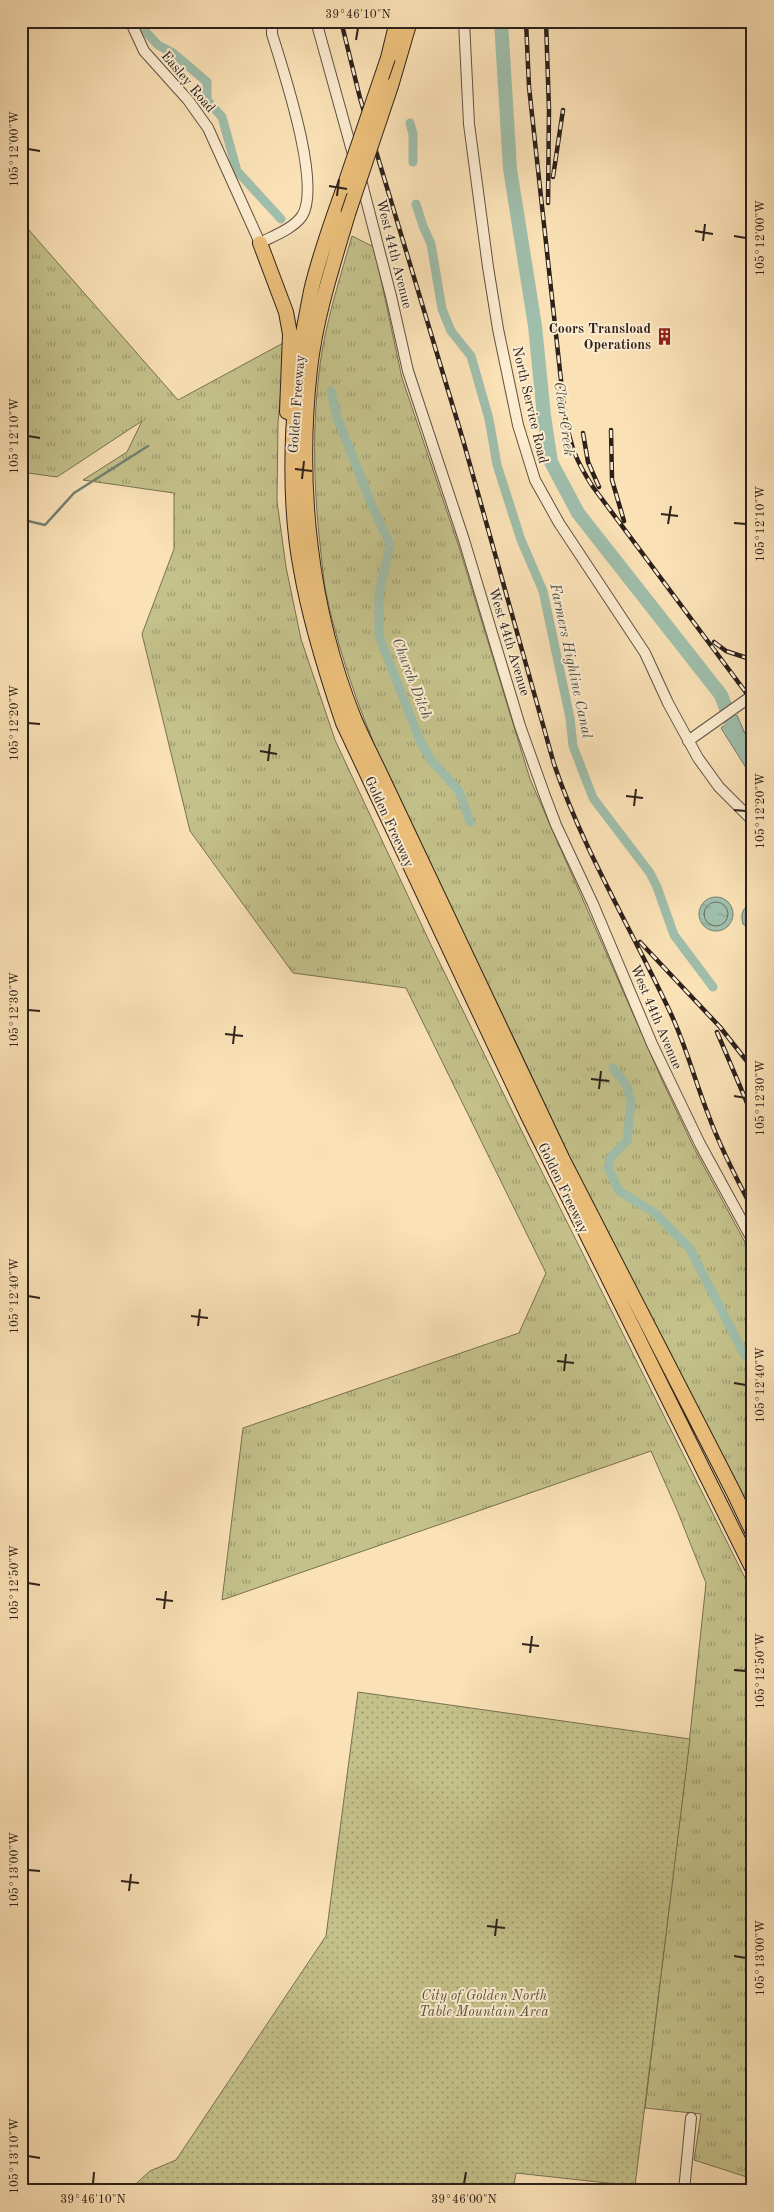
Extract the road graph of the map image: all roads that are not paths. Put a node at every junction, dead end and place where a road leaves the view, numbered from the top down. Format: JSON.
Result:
{"nodes":[{"id":1,"x":132,"y":21,"type":"edge"},
{"id":2,"x":272,"y":21,"type":"edge"},
{"id":3,"x":316,"y":21,"type":"edge"},
{"id":4,"x":397,"y":21,"type":"edge"},
{"id":5,"x":410,"y":21,"type":"edge"},
{"id":6,"x":464,"y":21,"type":"edge"},
{"id":7,"x":260,"y":243,"type":"junction"},
{"id":8,"x":295,"y":514,"type":"junction"},
{"id":9,"x":753,"y":695,"type":"edge"},
{"id":10,"x":688,"y":741,"type":"junction"},
{"id":11,"x":753,"y":821,"type":"edge"},
{"id":12,"x":753,"y":1242,"type":"edge"},
{"id":13,"x":753,"y":1534,"type":"edge"},
{"id":14,"x":753,"y":1570,"type":"edge"},
{"id":15,"x":692,"y":2118,"type":"dead end"},
{"id":16,"x":684,"y":2191,"type":"edge"}],
"edges":[{"from":1,"to":7,"type":"street","name":"Easley Road"},
{"from":2,"to":7,"type":"street"},
{"from":3,"to":12,"type":"street","name":"West 44th Avenue"},
{"from":4,"to":8,"type":"highway","name":"Golden Freeway","bridge":true},
{"from":5,"to":13,"type":"highway","name":"Golden Freeway","bridge":true},
{"from":6,"to":10,"type":"street","name":"North Service Road"},
{"from":7,"to":8,"type":"highway"},
{"from":8,"to":14,"type":"highway","name":"Golden Freeway"},
{"from":9,"to":10,"type":"street"},
{"from":10,"to":11,"type":"street","name":"North Service Road"},
{"from":15,"to":16,"type":"street"}]}
